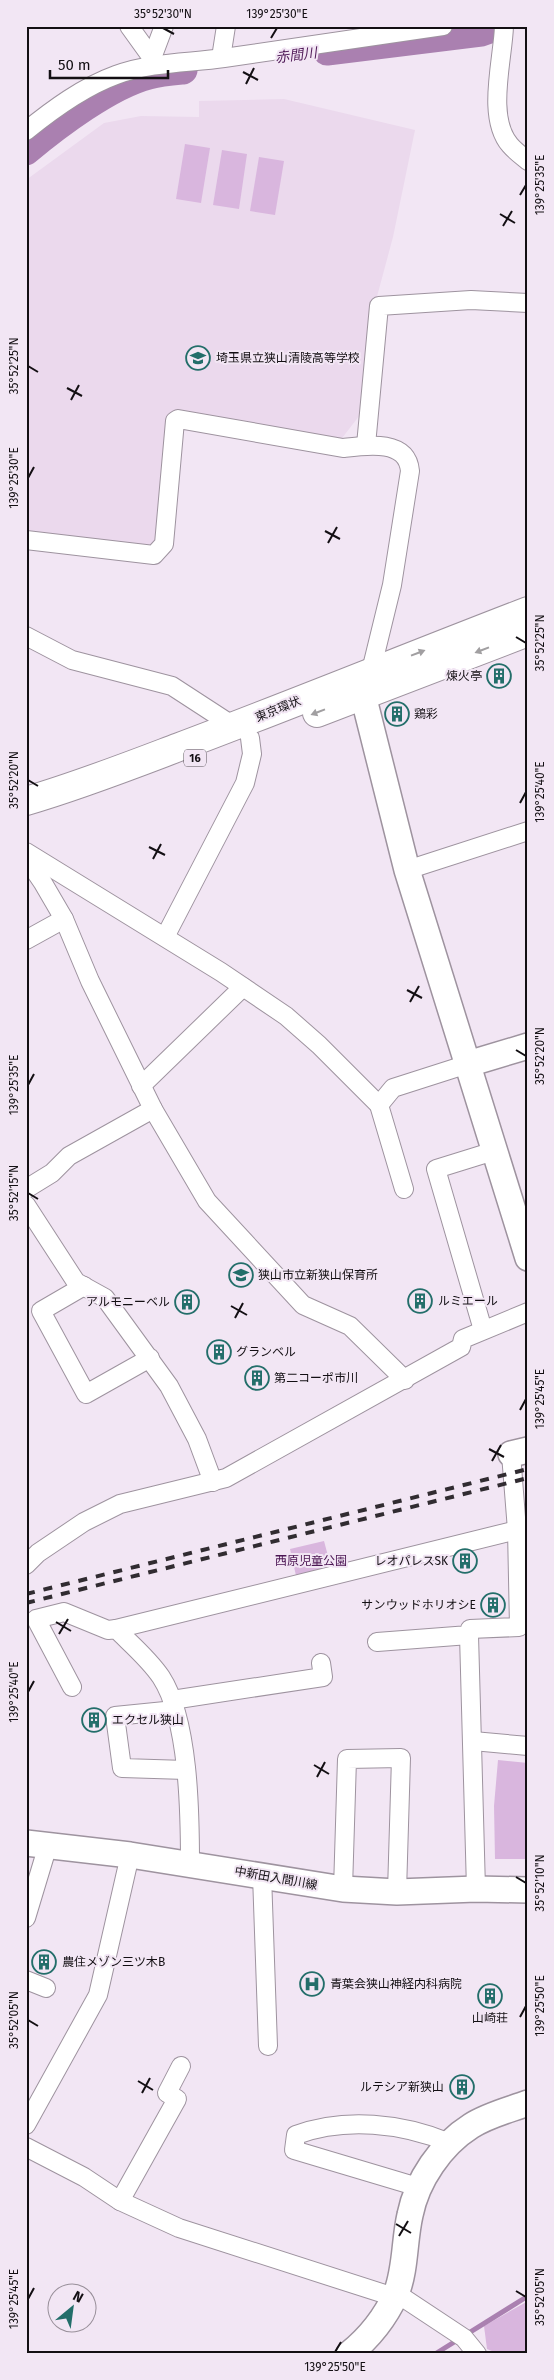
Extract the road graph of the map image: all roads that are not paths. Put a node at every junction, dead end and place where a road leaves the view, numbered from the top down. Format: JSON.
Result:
{"nodes":[{"id":1,"x":129,"y":26,"type":"edge"},
{"id":2,"x":164,"y":26,"type":"edge"},
{"id":3,"x":226,"y":26,"type":"edge"},
{"id":4,"x":443,"y":26,"type":"edge"},
{"id":5,"x":504,"y":28,"type":"edge"},
{"id":6,"x":222,"y":58,"type":"junction"},
{"id":7,"x":153,"y":61,"type":"junction"},
{"id":8,"x":26,"y":131,"type":"edge"},
{"id":9,"x":528,"y":161,"type":"edge"},
{"id":10,"x":528,"y":303,"type":"edge"},
{"id":11,"x":366,"y":445,"type":"junction"},
{"id":12,"x":26,"y":540,"type":"edge"},
{"id":13,"x":528,"y":611,"type":"edge"},
{"id":14,"x":528,"y":632,"type":"edge"},
{"id":15,"x":26,"y":636,"type":"edge"},
{"id":16,"x":373,"y":670,"type":"junction"},
{"id":17,"x":363,"y":695,"type":"junction"},
{"id":18,"x":242,"y":732,"type":"junction"},
{"id":19,"x":26,"y":801,"type":"edge"},
{"id":20,"x":26,"y":817,"type":"edge"},
{"id":21,"x":528,"y":831,"type":"edge"},
{"id":22,"x":26,"y":852,"type":"edge"},
{"id":23,"x":26,"y":858,"type":"edge"},
{"id":24,"x":407,"y":870,"type":"junction"},
{"id":25,"x":64,"y":919,"type":"junction"},
{"id":26,"x":164,"y":937,"type":"junction"},
{"id":27,"x":26,"y":940,"type":"edge"},
{"id":28,"x":243,"y":987,"type":"junction"},
{"id":29,"x":528,"y":1046,"type":"edge"},
{"id":30,"x":468,"y":1064,"type":"junction"},
{"id":31,"x":142,"y":1086,"type":"junction"},
{"id":32,"x":379,"y":1105,"type":"junction"},
{"id":33,"x":153,"y":1109,"type":"junction"},
{"id":34,"x":494,"y":1151,"type":"junction"},
{"id":35,"x":26,"y":1189,"type":"edge"},
{"id":36,"x":404,"y":1189,"type":"dead end"},
{"id":37,"x":26,"y":1205,"type":"edge"},
{"id":38,"x":528,"y":1258,"type":"edge"},
{"id":39,"x":84,"y":1286,"type":"junction"},
{"id":40,"x":528,"y":1312,"type":"edge"},
{"id":41,"x":483,"y":1330,"type":"junction"},
{"id":42,"x":150,"y":1358,"type":"junction"},
{"id":43,"x":404,"y":1380,"type":"junction"},
{"id":44,"x":520,"y":1452,"type":"edge"},
{"id":45,"x":213,"y":1482,"type":"junction"},
{"id":46,"x":521,"y":1494,"type":"edge"},
{"id":47,"x":517,"y":1530,"type":"junction"},
{"id":48,"x":26,"y":1565,"type":"edge"},
{"id":49,"x":116,"y":1629,"type":"junction"},
{"id":50,"x":469,"y":1636,"type":"junction"},
{"id":51,"x":377,"y":1642,"type":"dead end"},
{"id":52,"x":321,"y":1662,"type":"dead end"},
{"id":53,"x":72,"y":1688,"type":"dead end"},
{"id":54,"x":173,"y":1705,"type":"junction"},
{"id":55,"x":473,"y":1741,"type":"junction"},
{"id":56,"x":528,"y":1746,"type":"edge"},
{"id":57,"x":186,"y":1770,"type":"junction"},
{"id":58,"x":37,"y":1844,"type":"edge"},
{"id":59,"x":130,"y":1855,"type":"junction"},
{"id":60,"x":190,"y":1864,"type":"junction"},
{"id":61,"x":262,"y":1875,"type":"junction"},
{"id":62,"x":343,"y":1889,"type":"junction"},
{"id":63,"x":476,"y":1889,"type":"junction"},
{"id":64,"x":528,"y":1890,"type":"edge"},
{"id":65,"x":397,"y":1892,"type":"junction"},
{"id":66,"x":26,"y":1918,"type":"edge"},
{"id":67,"x":26,"y":1980,"type":"edge"},
{"id":68,"x":46,"y":1988,"type":"dead end"},
{"id":69,"x":268,"y":2046,"type":"dead end"},
{"id":70,"x":181,"y":2066,"type":"dead end"},
{"id":71,"x":528,"y":2103,"type":"edge"},
{"id":72,"x":26,"y":2125,"type":"edge"},
{"id":73,"x":450,"y":2143,"type":"junction"},
{"id":74,"x":26,"y":2147,"type":"edge"},
{"id":75,"x":418,"y":2187,"type":"junction"},
{"id":76,"x":120,"y":2201,"type":"junction"},
{"id":77,"x":395,"y":2295,"type":"junction"},
{"id":78,"x":349,"y":2354,"type":"edge"},
{"id":79,"x":477,"y":2354,"type":"edge"}],
"edges":[{"from":1,"to":7,"type":"street"},
{"from":2,"to":7,"type":"street"},
{"from":3,"to":6,"type":"street"},
{"from":4,"to":6,"type":"street"},
{"from":5,"to":9,"type":"street"},
{"from":6,"to":7,"type":"street"},
{"from":7,"to":8,"type":"street"},
{"from":10,"to":11,"type":"street"},
{"from":11,"to":12,"type":"street"},
{"from":11,"to":16,"type":"street"},
{"from":16,"to":13,"type":"highway","name":"東京環状","number":"16","one_way":true},
{"from":14,"to":17,"type":"highway","name":"東京環状","number":"16","one_way":true},
{"from":15,"to":18,"type":"street"},
{"from":16,"to":17,"type":"street"},
{"from":16,"to":18,"type":"highway","name":"東京環状","number":"16"},
{"from":17,"to":18,"type":"highway","name":"東京環状","number":"16","one_way":true},
{"from":17,"to":24,"type":"street"},
{"from":18,"to":19,"type":"highway","name":"東京環状","number":"16"},
{"from":18,"to":20,"type":"highway","name":"東京環状","number":"16"},
{"from":18,"to":26,"type":"street"},
{"from":21,"to":24,"type":"street"},
{"from":22,"to":26,"type":"street"},
{"from":23,"to":25,"type":"street"},
{"from":24,"to":30,"type":"street"},
{"from":25,"to":27,"type":"street"},
{"from":25,"to":31,"type":"street"},
{"from":26,"to":28,"type":"street"},
{"from":28,"to":31,"type":"street"},
{"from":28,"to":32,"type":"street"},
{"from":29,"to":30,"type":"street"},
{"from":30,"to":32,"type":"street"},
{"from":30,"to":34,"type":"street"},
{"from":31,"to":33,"type":"street"},
{"from":32,"to":36,"type":"street"},
{"from":33,"to":35,"type":"street"},
{"from":33,"to":43,"type":"street"},
{"from":34,"to":38,"type":"street"},
{"from":34,"to":41,"type":"street"},
{"from":37,"to":39,"type":"street"},
{"from":39,"to":42,"type":"street"},
{"from":39,"to":42,"type":"street"},
{"from":40,"to":41,"type":"street"},
{"from":41,"to":43,"type":"street"},
{"from":42,"to":45,"type":"street"},
{"from":43,"to":45,"type":"street"},
{"from":44,"to":46,"type":"street"},
{"from":45,"to":48,"type":"street"},
{"from":46,"to":47,"type":"street"},
{"from":47,"to":49,"type":"street"},
{"from":47,"to":50,"type":"street"},
{"from":49,"to":53,"type":"street"},
{"from":49,"to":54,"type":"street"},
{"from":50,"to":51,"type":"street"},
{"from":50,"to":55,"type":"street"},
{"from":52,"to":54,"type":"street"},
{"from":54,"to":57,"type":"street"},
{"from":54,"to":57,"type":"street"},
{"from":55,"to":56,"type":"street"},
{"from":55,"to":63,"type":"street"},
{"from":57,"to":60,"type":"street"},
{"from":58,"to":59,"type":"street","name":"中新田入間川線"},
{"from":58,"to":66,"type":"street"},
{"from":59,"to":60,"type":"street","name":"中新田入間川線"},
{"from":59,"to":72,"type":"street"},
{"from":60,"to":61,"type":"street","name":"中新田入間川線"},
{"from":61,"to":62,"type":"street","name":"中新田入間川線"},
{"from":61,"to":69,"type":"street"},
{"from":62,"to":65,"type":"street","name":"中新田入間川線"},
{"from":62,"to":65,"type":"street"},
{"from":63,"to":64,"type":"street","name":"中新田入間川線"},
{"from":63,"to":65,"type":"street","name":"中新田入間川線"},
{"from":67,"to":68,"type":"street"},
{"from":70,"to":76,"type":"street"},
{"from":71,"to":73,"type":"street"},
{"from":73,"to":75,"type":"street"},
{"from":73,"to":75,"type":"street"},
{"from":74,"to":76,"type":"street"},
{"from":75,"to":77,"type":"street"},
{"from":76,"to":77,"type":"street"},
{"from":77,"to":78,"type":"street"},
{"from":77,"to":79,"type":"street"}]}
